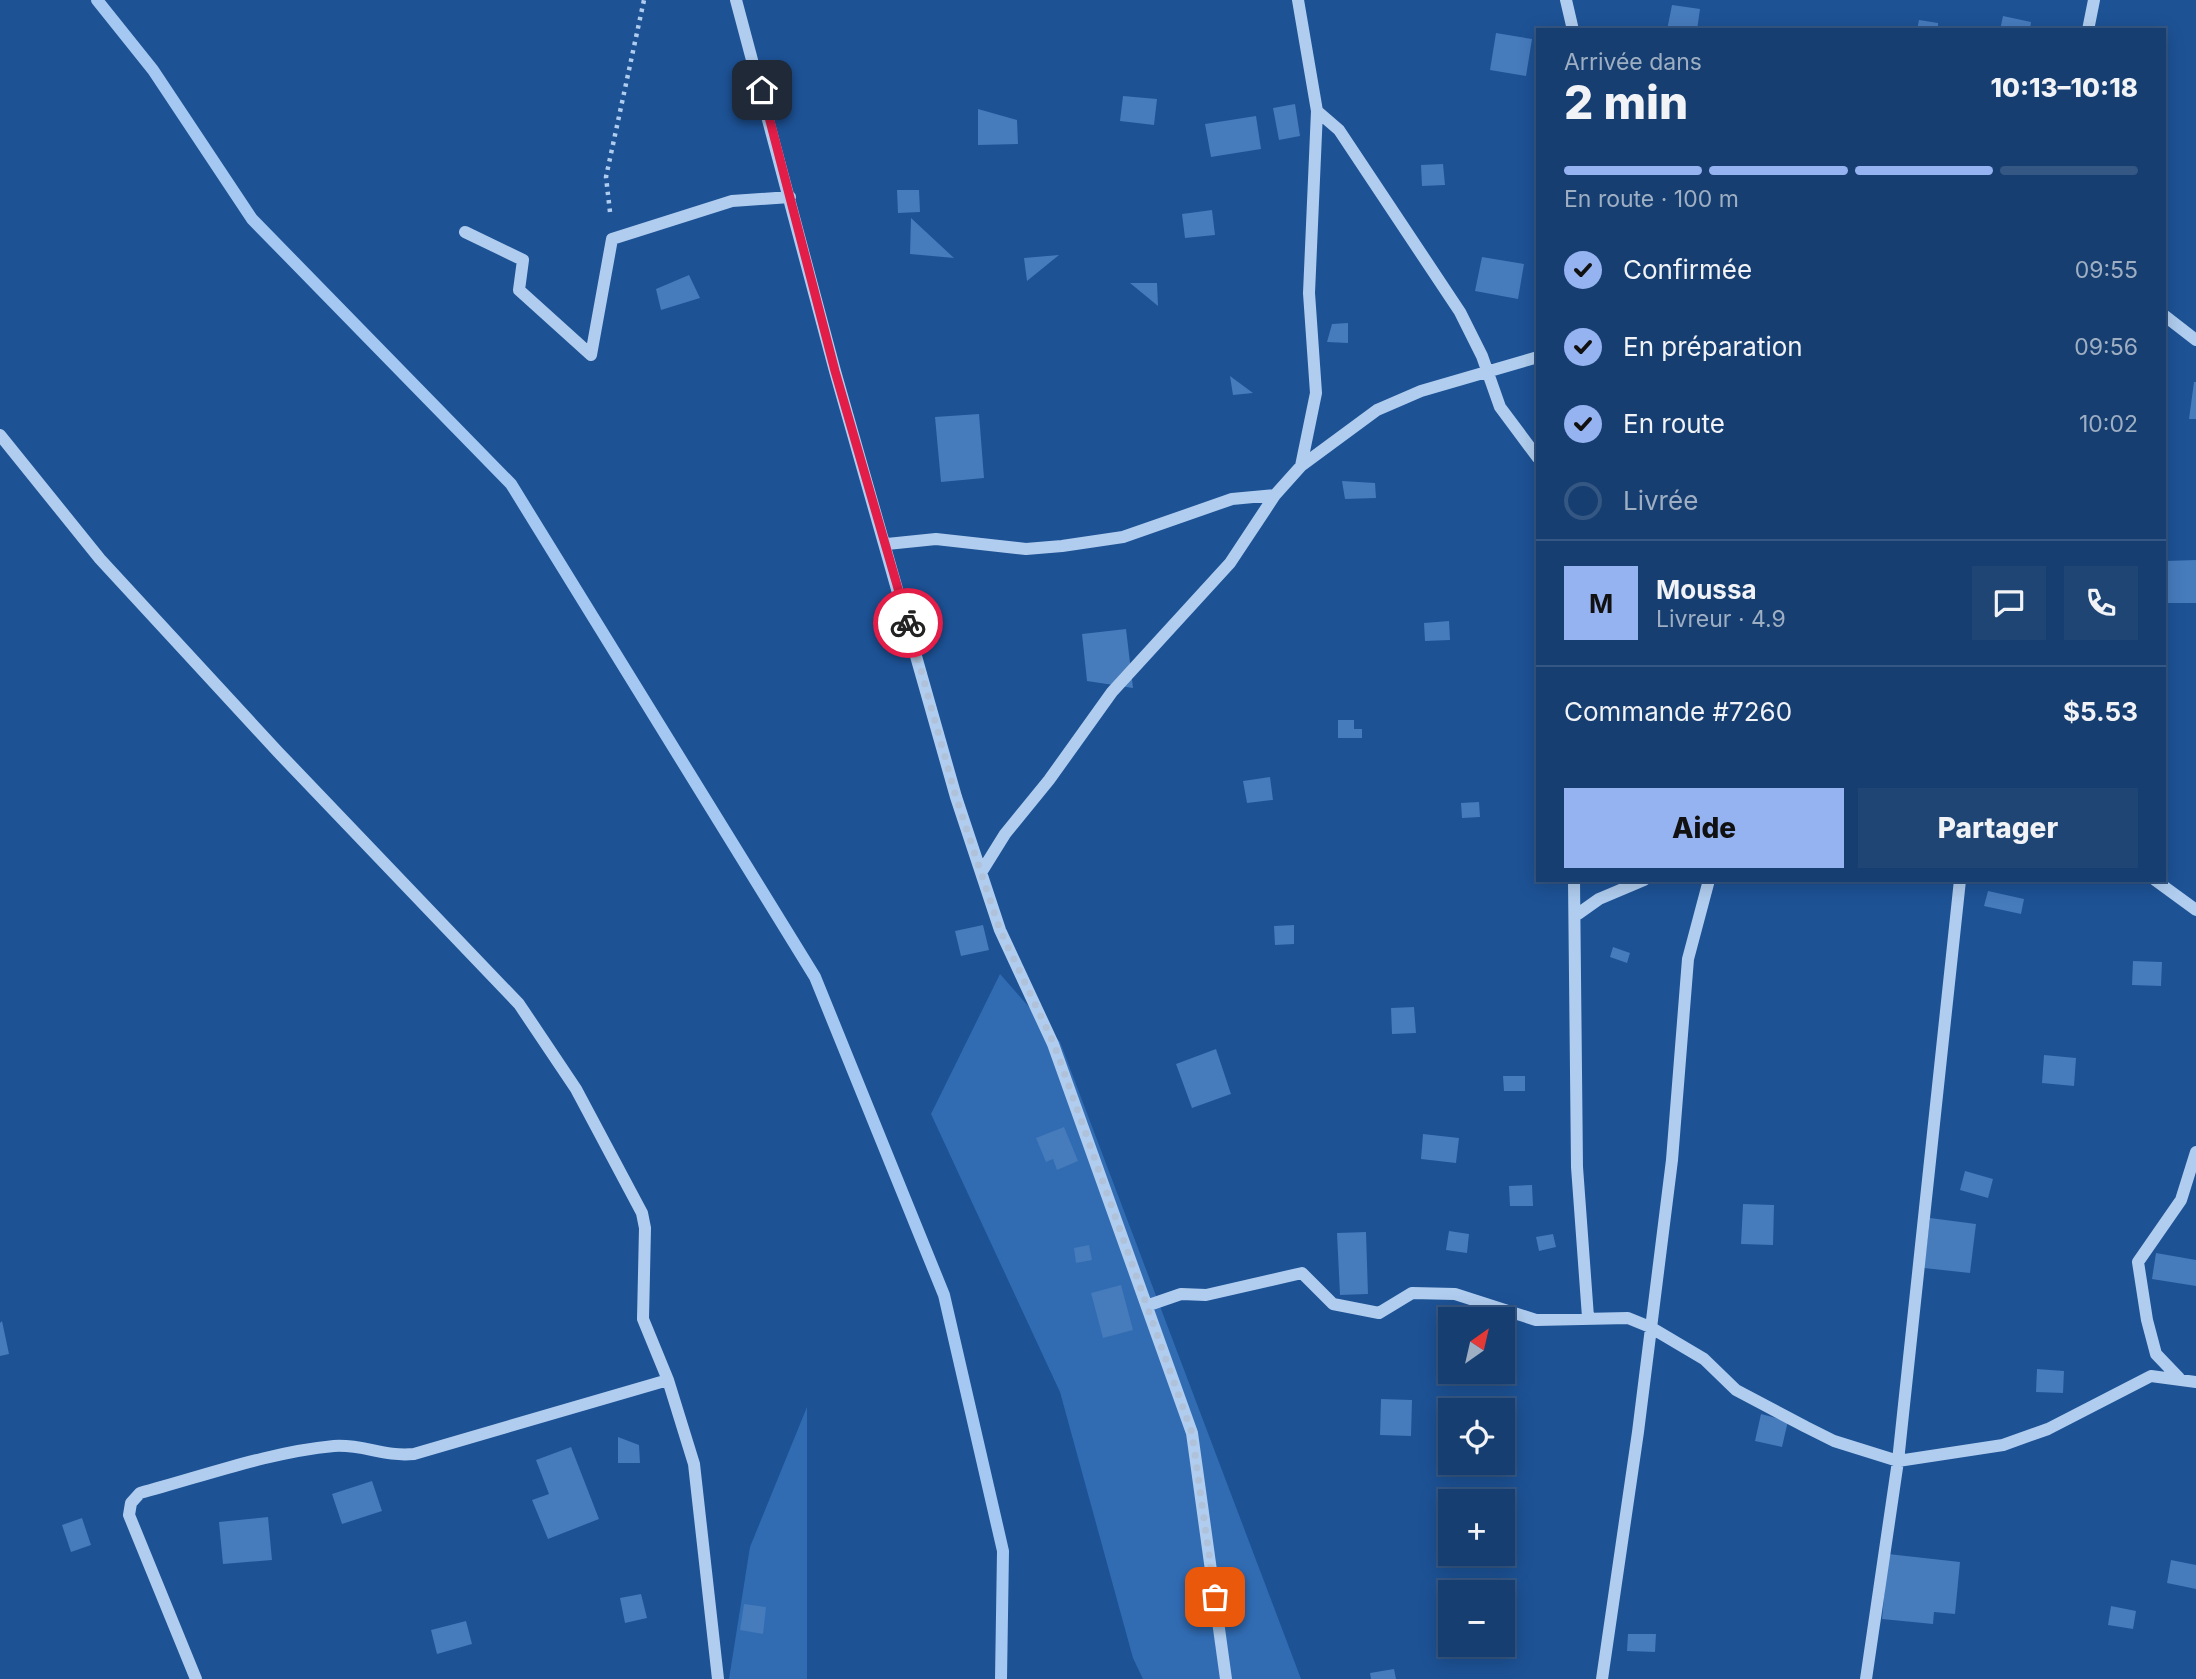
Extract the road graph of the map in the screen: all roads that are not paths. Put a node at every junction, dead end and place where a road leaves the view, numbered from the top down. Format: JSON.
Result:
{"nodes":[{"id":1,"x":736,"y":0,"type":"edge"},
{"id":2,"x":1298,"y":0,"type":"edge"},
{"id":3,"x":1566,"y":0,"type":"edge"},
{"id":4,"x":2094,"y":0,"type":"edge"},
{"id":5,"x":1573,"y":28,"type":"edge"},
{"id":6,"x":2088,"y":28,"type":"edge"},
{"id":7,"x":1317,"y":111,"type":"junction"},
{"id":8,"x":790,"y":197,"type":"junction"},
{"id":9,"x":465,"y":232,"type":"dead end"},
{"id":10,"x":2166,"y":317,"type":"edge"},
{"id":11,"x":2196,"y":340,"type":"edge"},
{"id":12,"x":1536,"y":358,"type":"edge"},
{"id":13,"x":1487,"y":372,"type":"junction"},
{"id":14,"x":0,"y":435,"type":"edge"},
{"id":15,"x":1536,"y":455,"type":"edge"},
{"id":16,"x":1301,"y":466,"type":"junction"},
{"id":17,"x":1275,"y":495,"type":"junction"},
{"id":18,"x":887,"y":544,"type":"junction"},
{"id":19,"x":982,"y":871,"type":"junction"},
{"id":20,"x":1574,"y":882,"type":"edge"},
{"id":21,"x":1639,"y":882,"type":"edge"},
{"id":22,"x":1708,"y":882,"type":"edge"},
{"id":23,"x":1960,"y":882,"type":"edge"},
{"id":24,"x":2158,"y":882,"type":"edge"},
{"id":25,"x":2196,"y":910,"type":"edge"},
{"id":26,"x":1575,"y":916,"type":"junction"},
{"id":27,"x":2196,"y":1153,"type":"edge"},
{"id":28,"x":1149,"y":1304,"type":"junction"},
{"id":29,"x":1588,"y":1317,"type":"junction"},
{"id":30,"x":1650,"y":1326,"type":"junction"},
{"id":31,"x":2179,"y":1378,"type":"junction"},
{"id":32,"x":668,"y":1380,"type":"junction"},
{"id":33,"x":2196,"y":1382,"type":"edge"},
{"id":34,"x":1898,"y":1461,"type":"junction"},
{"id":35,"x":196,"y":1679,"type":"edge"},
{"id":36,"x":718,"y":1679,"type":"edge"},
{"id":37,"x":1226,"y":1679,"type":"edge"},
{"id":38,"x":1602,"y":1679,"type":"edge"},
{"id":39,"x":1866,"y":1679,"type":"edge"}],
"edges":[{"from":1,"to":8,"type":"street"},
{"from":2,"to":7,"type":"street"},
{"from":3,"to":5,"type":"street"},
{"from":4,"to":6,"type":"street"},
{"from":7,"to":13,"type":"street"},
{"from":7,"to":16,"type":"street"},
{"from":8,"to":9,"type":"street"},
{"from":8,"to":18,"type":"street"},
{"from":10,"to":11,"type":"street"},
{"from":12,"to":13,"type":"street"},
{"from":13,"to":15,"type":"street"},
{"from":13,"to":16,"type":"street"},
{"from":14,"to":32,"type":"street"},
{"from":16,"to":17,"type":"street"},
{"from":17,"to":18,"type":"street"},
{"from":17,"to":19,"type":"street"},
{"from":18,"to":19,"type":"street"},
{"from":19,"to":28,"type":"street"},
{"from":20,"to":26,"type":"street"},
{"from":21,"to":26,"type":"street"},
{"from":22,"to":30,"type":"street"},
{"from":23,"to":34,"type":"street"},
{"from":24,"to":25,"type":"street"},
{"from":26,"to":29,"type":"street"},
{"from":27,"to":31,"type":"street"},
{"from":28,"to":29,"type":"street"},
{"from":28,"to":37,"type":"street"},
{"from":29,"to":30,"type":"street"},
{"from":30,"to":34,"type":"street"},
{"from":30,"to":38,"type":"street"},
{"from":31,"to":33,"type":"street"},
{"from":31,"to":34,"type":"street"},
{"from":32,"to":35,"type":"street"},
{"from":32,"to":36,"type":"street"},
{"from":34,"to":39,"type":"street"}]}
